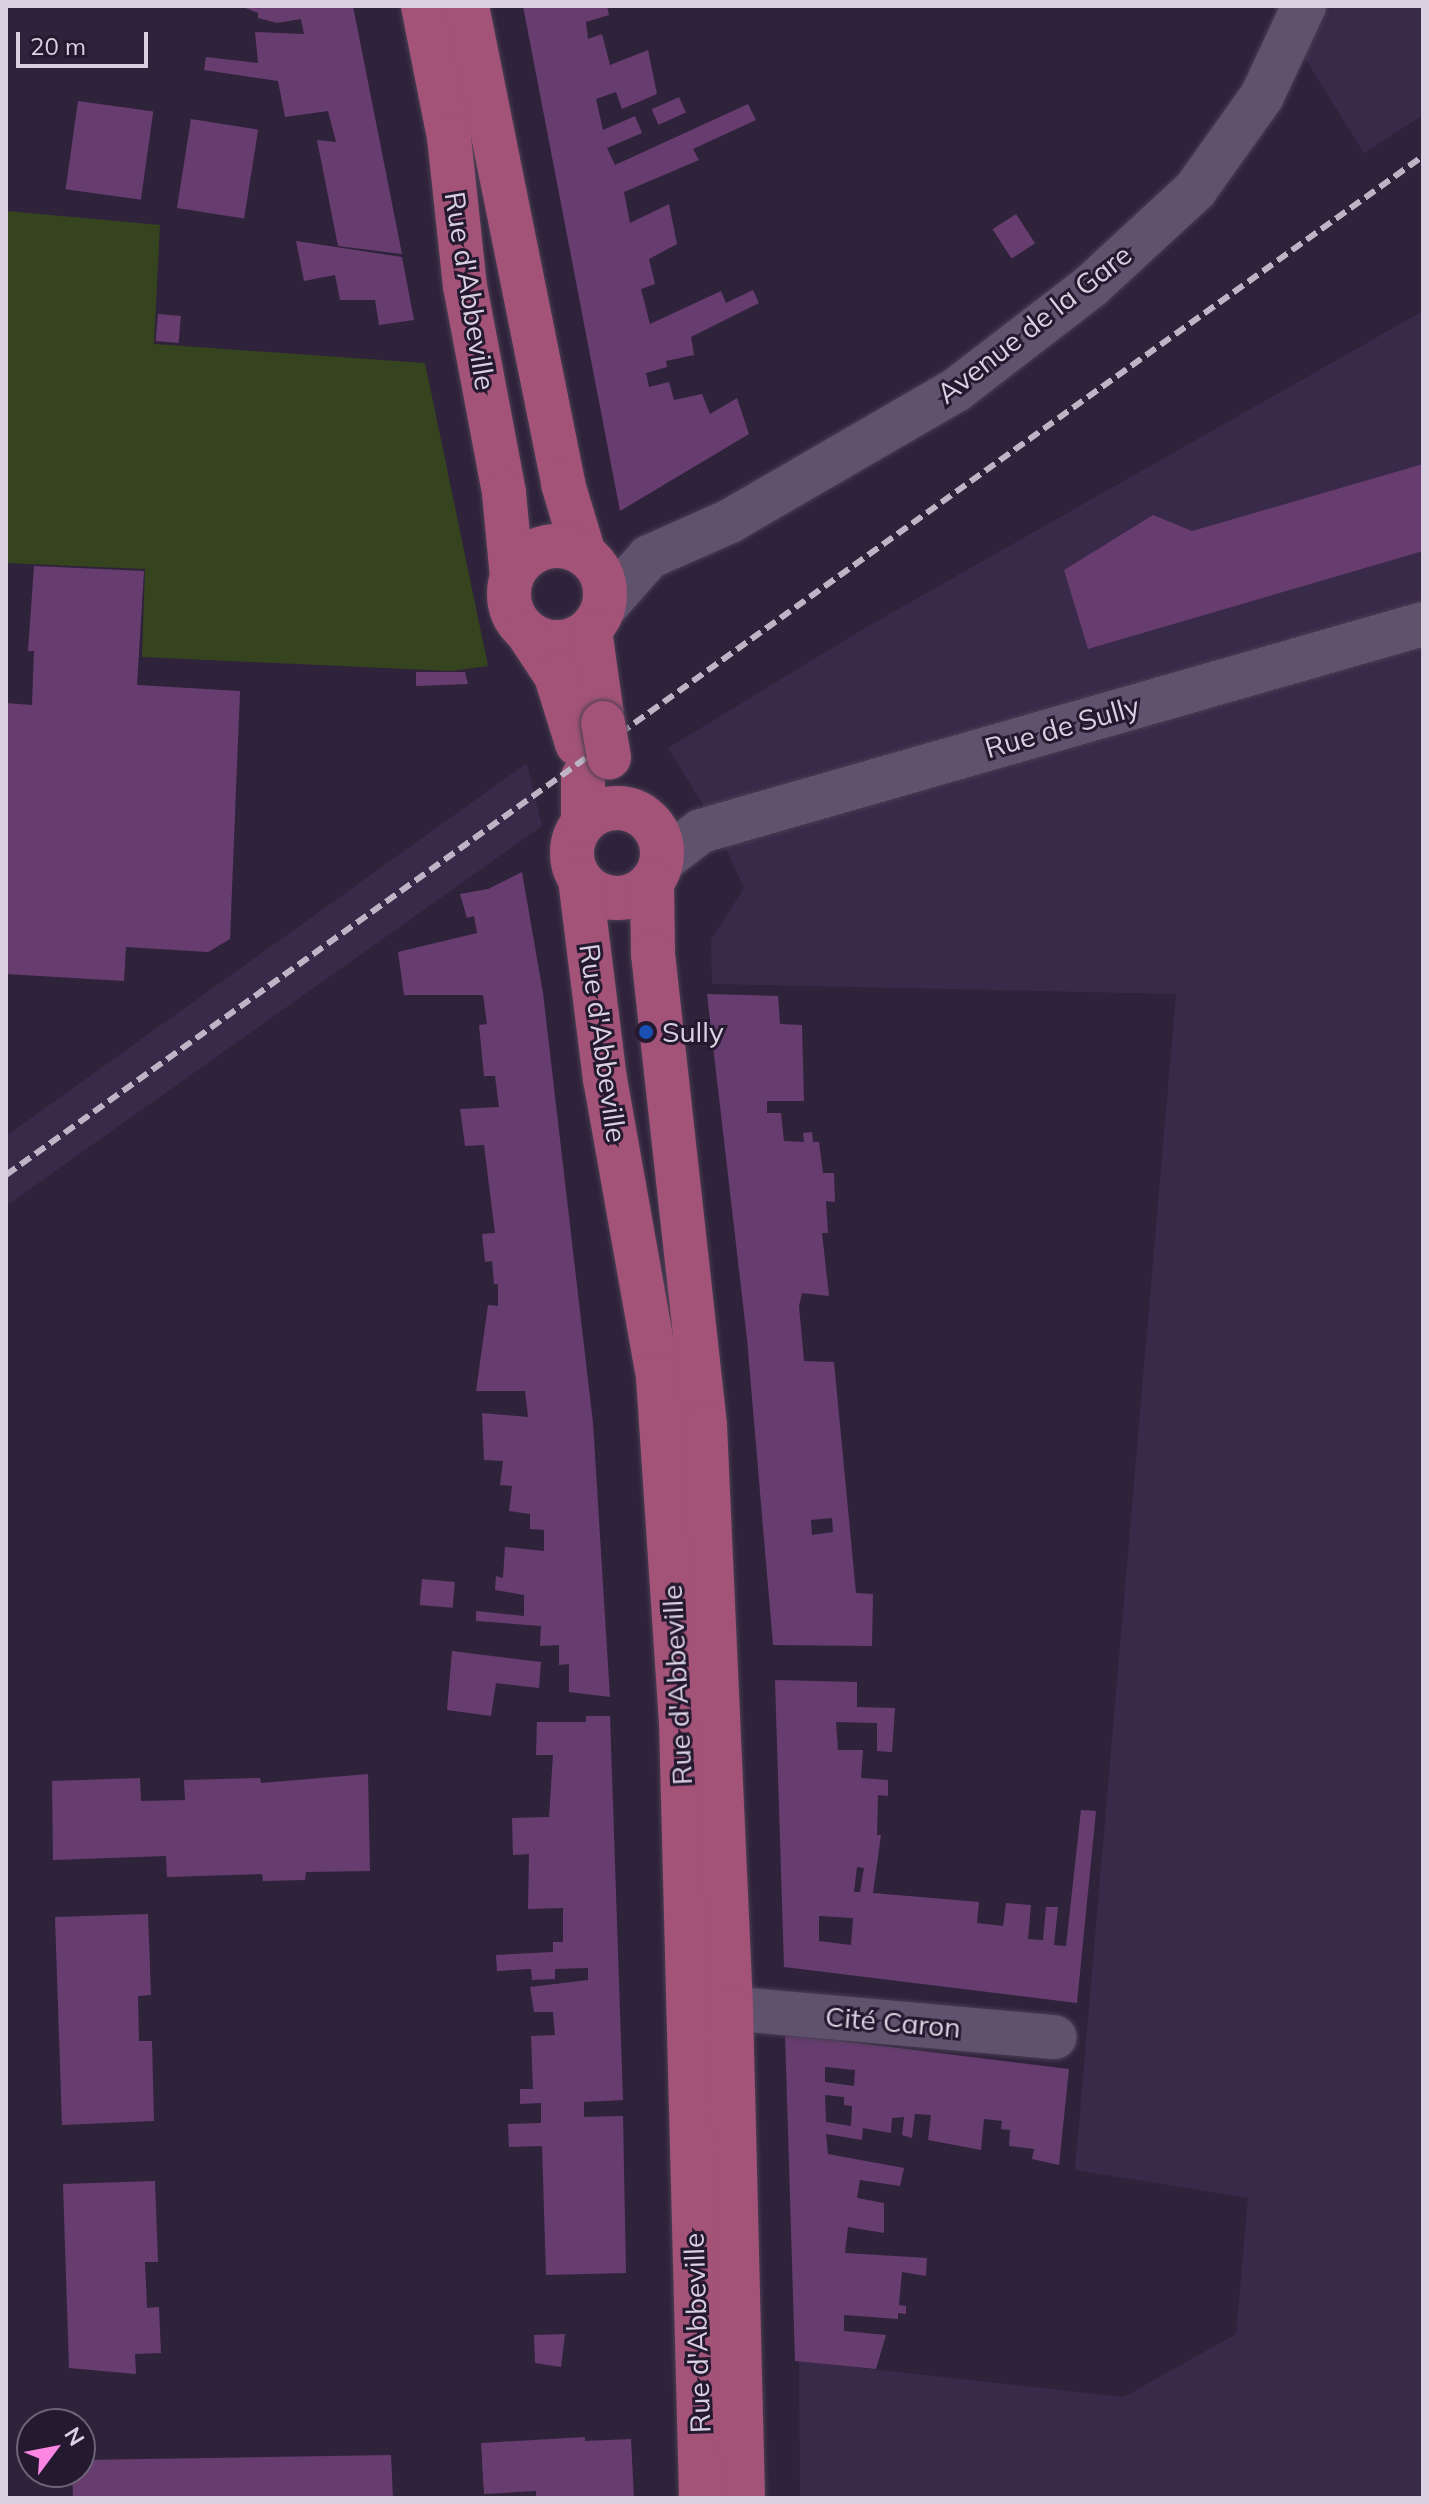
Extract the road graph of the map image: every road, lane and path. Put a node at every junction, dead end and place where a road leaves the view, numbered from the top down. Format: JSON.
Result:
{"nodes":[{"id":1,"x":423,"y":6,"type":"edge"},
{"id":2,"x":467,"y":6,"type":"edge"},
{"id":3,"x":1304,"y":6,"type":"edge"},
{"id":4,"x":649,"y":557,"type":"junction"},
{"id":5,"x":589,"y":558,"type":"junction"},
{"id":6,"x":512,"y":577,"type":"junction"},
{"id":7,"x":597,"y":619,"type":"junction"},
{"id":8,"x":1423,"y":624,"type":"edge"},
{"id":9,"x":527,"y":632,"type":"junction"},
{"id":10,"x":593,"y":750,"type":"junction"},
{"id":11,"x":583,"y":823,"type":"junction"},
{"id":12,"x":649,"y":844,"type":"junction"},
{"id":13,"x":580,"y":879,"type":"junction"},
{"id":14,"x":688,"y":2005,"type":"junction"},
{"id":15,"x":731,"y":2007,"type":"junction"},
{"id":16,"x":1055,"y":2037,"type":"dead end"},
{"id":17,"x":701,"y":2498,"type":"edge"},
{"id":18,"x":743,"y":2498,"type":"edge"}],
"edges":[{"from":1,"to":6,"type":"main road","name":"Rue d'Abbeville"},
{"from":2,"to":5,"type":"main road","name":"Rue d'Abbeville"},
{"from":3,"to":4,"type":"street","name":"Avenue de la Gare"},
{"from":4,"to":5,"type":"street"},
{"from":4,"to":7,"type":"street","name":"Avenue de la Gare"},
{"from":5,"to":6,"type":"main road"},
{"from":5,"to":7,"type":"main road"},
{"from":6,"to":9,"type":"main road"},
{"from":7,"to":9,"type":"main road"},
{"from":7,"to":10,"type":"main road","name":"Rue d'Abbeville"},
{"from":8,"to":12,"type":"street","name":"Rue de Sully"},
{"from":9,"to":10,"type":"main road","name":"Rue d'Abbeville"},
{"from":10,"to":11,"type":"main road","name":"Rue d'Abbeville"},
{"from":10,"to":12,"type":"main road","name":"Rue d'Abbeville"},
{"from":11,"to":12,"type":"main road"},
{"from":11,"to":13,"type":"main road"},
{"from":12,"to":13,"type":"main road"},
{"from":12,"to":15,"type":"main road","name":"Rue d'Abbeville"},
{"from":13,"to":14,"type":"main road","name":"Rue d'Abbeville"},
{"from":14,"to":15,"type":"street","name":"Cité Caron"},
{"from":14,"to":17,"type":"main road","name":"Rue d'Abbeville"},
{"from":15,"to":16,"type":"street","name":"Cité Caron"},
{"from":15,"to":18,"type":"main road","name":"Rue d'Abbeville"}]}
